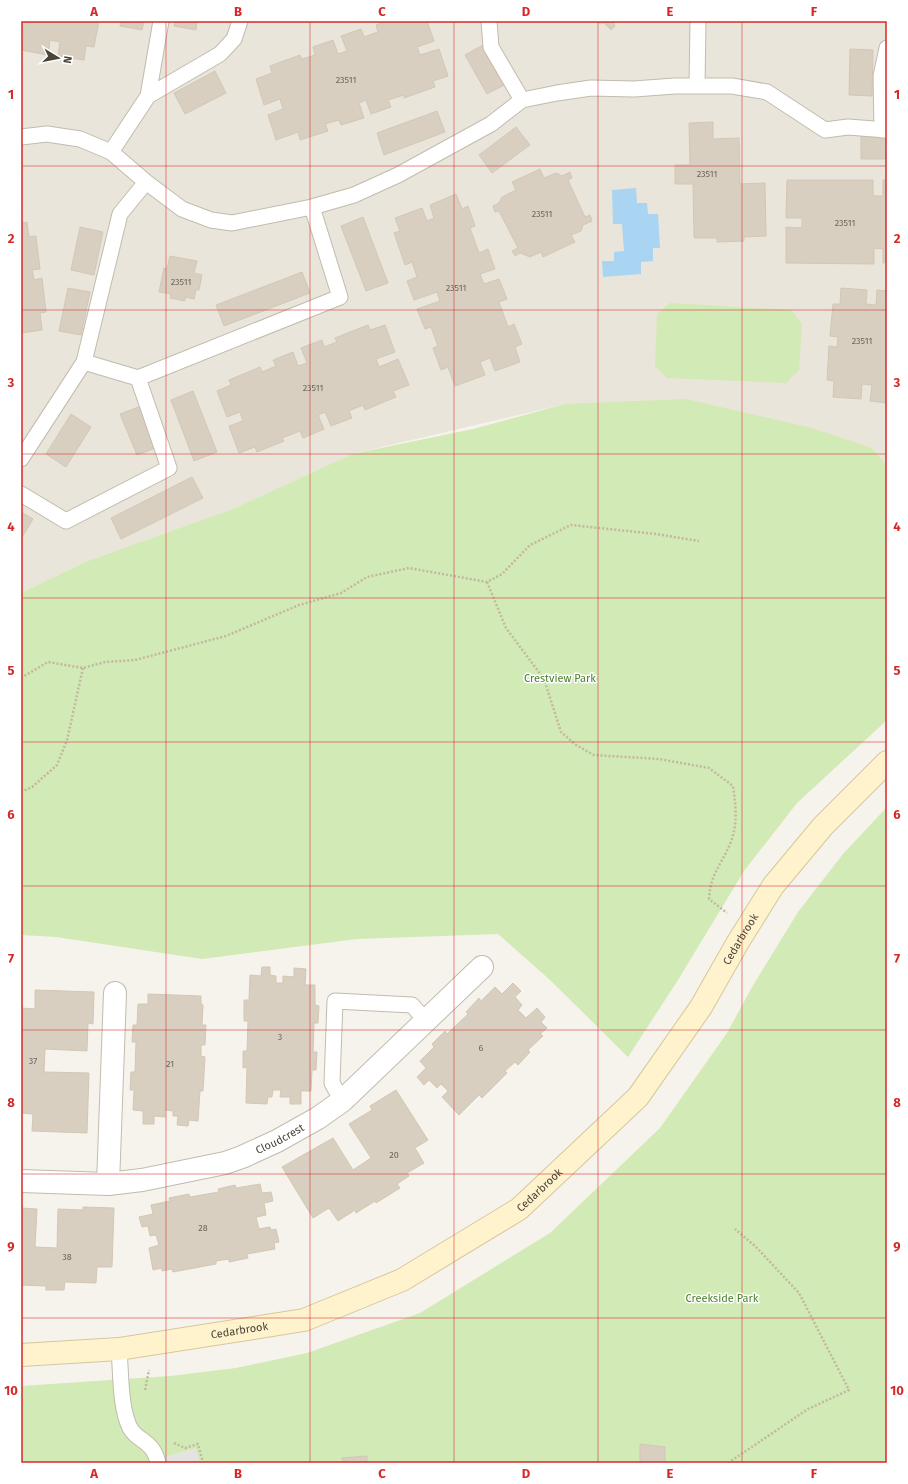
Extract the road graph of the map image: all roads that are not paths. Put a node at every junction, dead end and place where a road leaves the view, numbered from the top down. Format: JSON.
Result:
{"nodes":[{"id":1,"x":160,"y":21,"type":"edge"},
{"id":2,"x":240,"y":21,"type":"edge"},
{"id":3,"x":489,"y":21,"type":"edge"},
{"id":4,"x":698,"y":21,"type":"edge"},
{"id":5,"x":887,"y":48,"type":"edge"},
{"id":6,"x":697,"y":86,"type":"junction"},
{"id":7,"x":148,"y":96,"type":"junction"},
{"id":8,"x":522,"y":100,"type":"junction"},
{"id":9,"x":884,"y":130,"type":"edge"},
{"id":10,"x":21,"y":137,"type":"edge"},
{"id":11,"x":111,"y":152,"type":"junction"},
{"id":12,"x":146,"y":182,"type":"junction"},
{"id":13,"x":312,"y":207,"type":"junction"},
{"id":14,"x":84,"y":362,"type":"junction"},
{"id":15,"x":138,"y":378,"type":"junction"},
{"id":16,"x":21,"y":459,"type":"edge"},
{"id":17,"x":21,"y":494,"type":"edge"},
{"id":18,"x":887,"y":762,"type":"edge"},
{"id":19,"x":482,"y":967,"type":"dead end"},
{"id":20,"x":116,"y":993,"type":"dead end"},
{"id":21,"x":426,"y":1021,"type":"junction"},
{"id":22,"x":342,"y":1101,"type":"junction"},
{"id":23,"x":21,"y":1182,"type":"edge"},
{"id":24,"x":108,"y":1184,"type":"junction"},
{"id":25,"x":119,"y":1349,"type":"junction"},
{"id":26,"x":21,"y":1355,"type":"edge"},
{"id":27,"x":158,"y":1463,"type":"edge"}],
"edges":[{"from":1,"to":7,"type":"lane"},
{"from":2,"to":7,"type":"lane"},
{"from":3,"to":8,"type":"lane"},
{"from":4,"to":6,"type":"lane"},
{"from":5,"to":9,"type":"lane"},
{"from":6,"to":8,"type":"lane"},
{"from":6,"to":9,"type":"lane"},
{"from":7,"to":11,"type":"lane"},
{"from":8,"to":13,"type":"lane"},
{"from":10,"to":11,"type":"lane"},
{"from":11,"to":12,"type":"lane"},
{"from":12,"to":13,"type":"lane"},
{"from":12,"to":14,"type":"lane"},
{"from":13,"to":15,"type":"lane"},
{"from":14,"to":15,"type":"lane"},
{"from":14,"to":16,"type":"lane"},
{"from":15,"to":17,"type":"lane"},
{"from":18,"to":25,"type":"street","name":"Cedarbrook"},
{"from":19,"to":21,"type":"street","name":"Cloudcrest"},
{"from":20,"to":24,"type":"street"},
{"from":21,"to":22,"type":"street","name":"Cloudcrest"},
{"from":21,"to":22,"type":"lane"},
{"from":22,"to":24,"type":"street","name":"Cloudcrest"},
{"from":23,"to":24,"type":"street","name":"Cloudcrest"},
{"from":25,"to":26,"type":"street","name":"Cedarbrook"},
{"from":25,"to":27,"type":"lane"}]}
